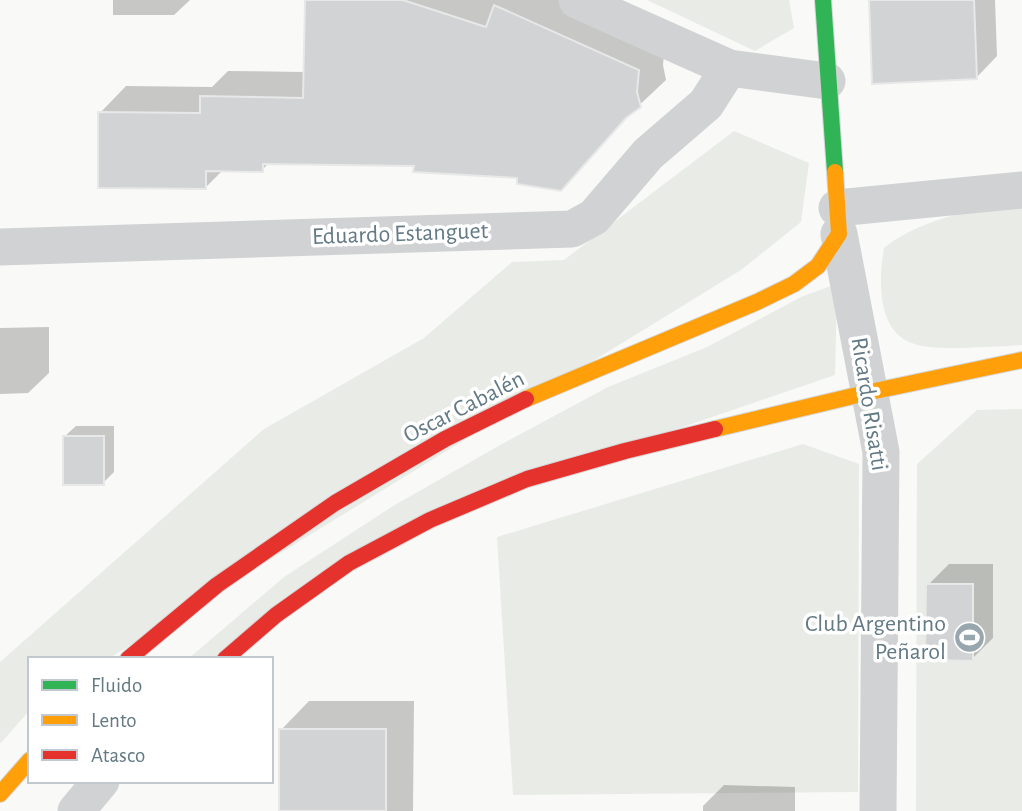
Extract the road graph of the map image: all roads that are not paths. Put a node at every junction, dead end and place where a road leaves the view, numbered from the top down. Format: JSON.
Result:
{"nodes":[{"id":1,"x":577,"y":0,"type":"edge"},
{"id":2,"x":824,"y":0,"type":"edge"},
{"id":3,"x":729,"y":68,"type":"junction"},
{"id":4,"x":827,"y":81,"type":"junction"},
{"id":5,"x":1022,"y":190,"type":"edge"},
{"id":6,"x":838,"y":221,"type":"junction"},
{"id":7,"x":0,"y":247,"type":"edge"},
{"id":8,"x":1022,"y":360,"type":"edge"},
{"id":9,"x":870,"y":392,"type":"junction"},
{"id":10,"x":130,"y":657,"type":"edge"},
{"id":11,"x":227,"y":657,"type":"edge"},
{"id":12,"x":28,"y":762,"type":"edge"},
{"id":13,"x":99,"y":783,"type":"edge"},
{"id":14,"x":0,"y":794,"type":"edge"},
{"id":15,"x":76,"y":811,"type":"edge"},
{"id":16,"x":878,"y":811,"type":"edge"}],
"edges":[{"from":1,"to":3,"type":"street"},
{"from":2,"to":4,"type":"main road","name":"Ricardo Risatti"},
{"from":3,"to":4,"type":"street"},
{"from":3,"to":7,"type":"street","name":"Eduardo Estanguet"},
{"from":4,"to":6,"type":"main road","name":"Ricardo Risatti"},
{"from":5,"to":6,"type":"street"},
{"from":6,"to":9,"type":"street","name":"Ricardo Risatti"},
{"from":6,"to":10,"type":"main road","name":"Oscar Cabalén"},
{"from":8,"to":9,"type":"main road"},
{"from":9,"to":11,"type":"main road"},
{"from":9,"to":16,"type":"street","name":"Ricardo Risatti"},
{"from":12,"to":14,"type":"main road"},
{"from":13,"to":15,"type":"street"}]}
